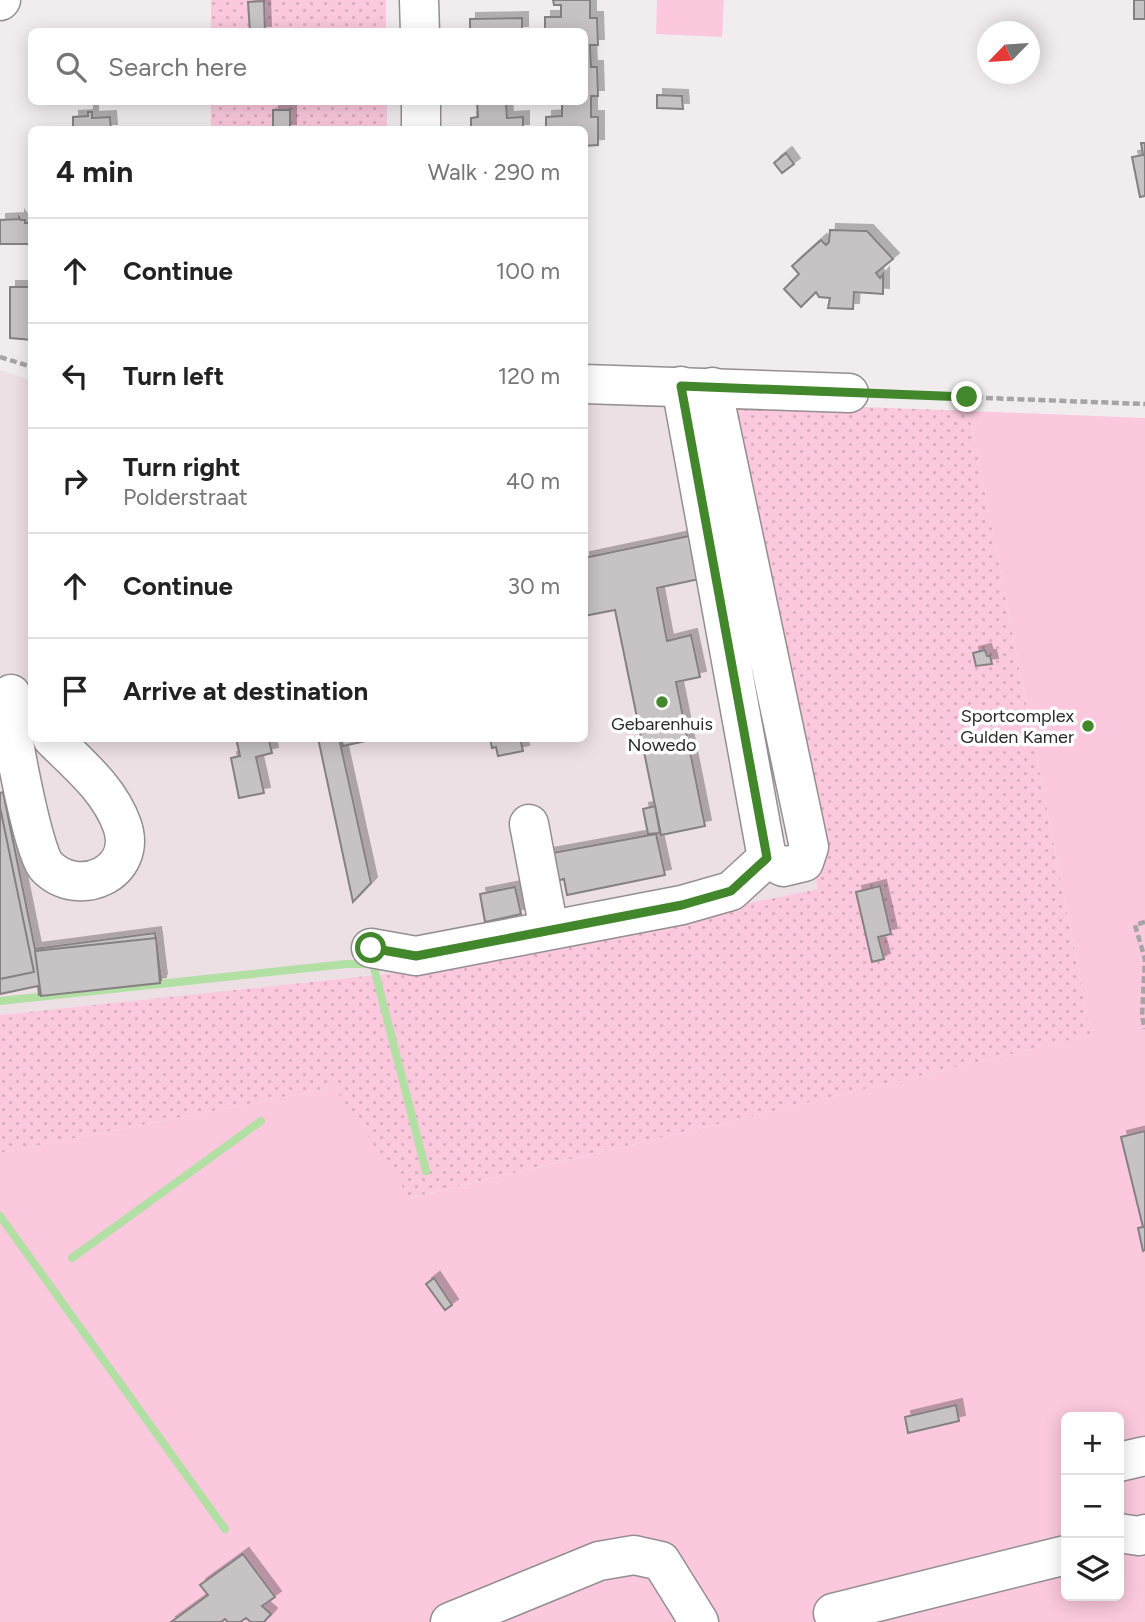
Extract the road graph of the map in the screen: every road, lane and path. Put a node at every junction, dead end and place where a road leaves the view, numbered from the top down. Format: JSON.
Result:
{"nodes":[{"id":1,"x":419,"y":0,"type":"edge"},
{"id":2,"x":420,"y":28,"type":"edge"},
{"id":3,"x":421,"y":105,"type":"edge"},
{"id":4,"x":421,"y":126,"type":"edge"},
{"id":5,"x":0,"y":357,"type":"edge"},
{"id":6,"x":28,"y":366,"type":"edge"},
{"id":7,"x":588,"y":384,"type":"edge"},
{"id":8,"x":697,"y":387,"type":"junction"},
{"id":9,"x":849,"y":393,"type":"joint"},
{"id":10,"x":1145,"y":404,"type":"edge"},
{"id":11,"x":14,"y":691,"type":"edge"},
{"id":12,"x":56,"y":742,"type":"edge"},
{"id":13,"x":529,"y":824,"type":"dead end"},
{"id":14,"x":1145,"y":922,"type":"edge"},
{"id":15,"x":549,"y":930,"type":"junction"},
{"id":16,"x":371,"y":948,"type":"dead end"},
{"id":17,"x":1145,"y":1030,"type":"edge"},
{"id":18,"x":1145,"y":1456,"type":"edge"},
{"id":19,"x":1124,"y":1461,"type":"edge"},
{"id":20,"x":1124,"y":1534,"type":"edge"},
{"id":21,"x":1145,"y":1534,"type":"edge"},
{"id":22,"x":1061,"y":1556,"type":"edge"},
{"id":23,"x":833,"y":1614,"type":"dead end"},
{"id":24,"x":450,"y":1622,"type":"edge"},
{"id":25,"x":699,"y":1622,"type":"edge"}],
"edges":[{"from":1,"to":2,"type":"street"},
{"from":3,"to":4,"type":"street"},
{"from":5,"to":6,"type":"path"},
{"from":7,"to":8,"type":"street"},
{"from":8,"to":9,"type":"street"},
{"from":8,"to":15,"type":"street"},
{"from":9,"to":10,"type":"path"},
{"from":11,"to":12,"type":"street"},
{"from":13,"to":15,"type":"street"},
{"from":14,"to":17,"type":"path"},
{"from":15,"to":16,"type":"street"},
{"from":18,"to":19,"type":"street"},
{"from":20,"to":21,"type":"street"},
{"from":22,"to":23,"type":"street"},
{"from":24,"to":25,"type":"street"}]}
